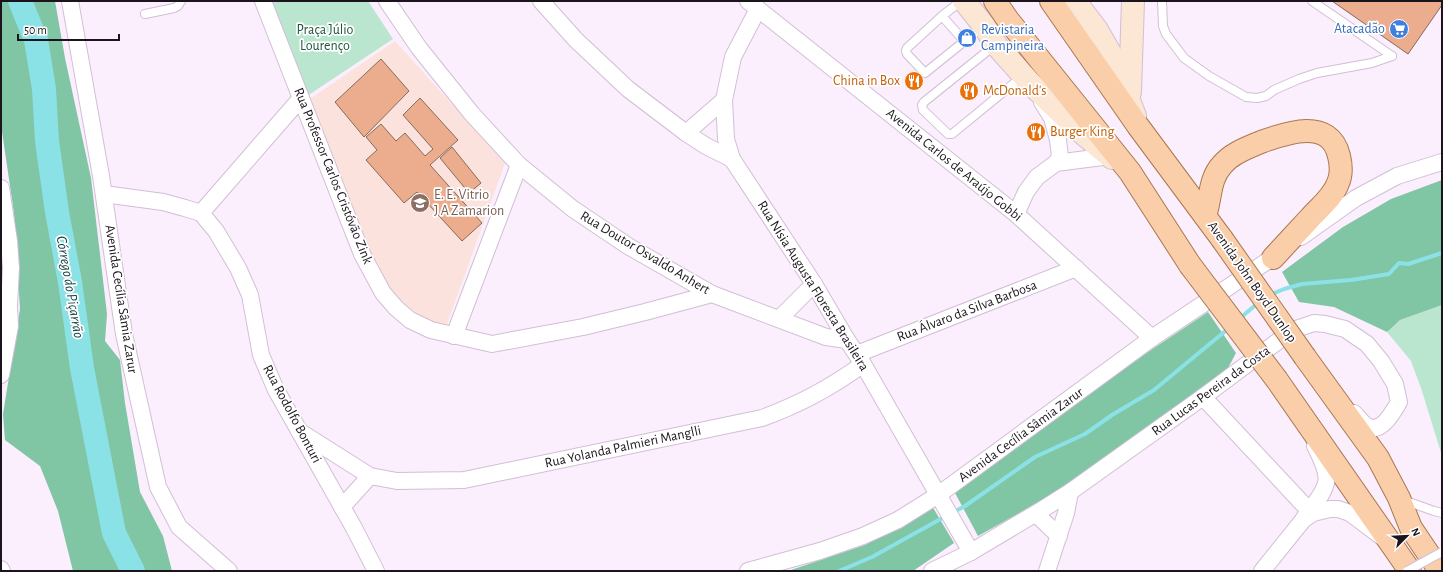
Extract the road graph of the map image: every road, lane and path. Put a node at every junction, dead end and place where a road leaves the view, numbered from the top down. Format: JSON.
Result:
{"nodes":[{"id":1,"x":70,"y":1,"type":"edge"},
{"id":2,"x":181,"y":1,"type":"edge"},
{"id":3,"x":263,"y":1,"type":"edge"},
{"id":4,"x":387,"y":1,"type":"edge"},
{"id":5,"x":541,"y":1,"type":"edge"},
{"id":6,"x":961,"y":1,"type":"edge"},
{"id":7,"x":964,"y":1,"type":"edge"},
{"id":8,"x":995,"y":1,"type":"edge"},
{"id":9,"x":1051,"y":1,"type":"edge"},
{"id":10,"x":1075,"y":1,"type":"edge"},
{"id":11,"x":1133,"y":1,"type":"edge"},
{"id":12,"x":1162,"y":1,"type":"edge"},
{"id":13,"x":1312,"y":1,"type":"edge"},
{"id":14,"x":753,"y":5,"type":"edge"},
{"id":15,"x":145,"y":14,"type":"dead end"},
{"id":16,"x":942,"y":16,"type":"junction"},
{"id":17,"x":984,"y":26,"type":"junction"},
{"id":18,"x":964,"y":41,"type":"junction"},
{"id":19,"x":996,"y":45,"type":"junction"},
{"id":20,"x":1028,"y":80,"type":"junction"},
{"id":21,"x":300,"y":98,"type":"junction"},
{"id":22,"x":1129,"y":99,"type":"junction"},
{"id":23,"x":724,"y":100,"type":"junction"},
{"id":24,"x":1138,"y":126,"type":"junction"},
{"id":25,"x":686,"y":133,"type":"junction"},
{"id":26,"x":1110,"y":156,"type":"junction"},
{"id":27,"x":732,"y":159,"type":"junction"},
{"id":28,"x":1442,"y":162,"type":"edge"},
{"id":29,"x":1056,"y":163,"type":"junction"},
{"id":30,"x":519,"y":165,"type":"junction"},
{"id":31,"x":1130,"y":172,"type":"junction"},
{"id":32,"x":1,"y":188,"type":"edge"},
{"id":33,"x":104,"y":194,"type":"junction"},
{"id":34,"x":201,"y":213,"type":"junction"},
{"id":35,"x":1016,"y":214,"type":"junction"},
{"id":36,"x":1205,"y":216,"type":"junction"},
{"id":37,"x":1272,"y":258,"type":"junction"},
{"id":38,"x":1076,"y":268,"type":"junction"},
{"id":39,"x":814,"y":284,"type":"junction"},
{"id":40,"x":712,"y":294,"type":"junction"},
{"id":41,"x":5,"y":310,"type":"edge"},
{"id":42,"x":780,"y":318,"type":"junction"},
{"id":43,"x":454,"y":336,"type":"junction"},
{"id":44,"x":1152,"y":338,"type":"junction"},
{"id":45,"x":847,"y":340,"type":"junction"},
{"id":46,"x":860,"y":359,"type":"junction"},
{"id":47,"x":1,"y":375,"type":"edge"},
{"id":48,"x":1323,"y":383,"type":"junction"},
{"id":49,"x":1203,"y":398,"type":"junction"},
{"id":50,"x":1300,"y":413,"type":"junction"},
{"id":51,"x":300,"y":432,"type":"junction"},
{"id":52,"x":370,"y":476,"type":"junction"},
{"id":53,"x":1070,"y":492,"type":"junction"},
{"id":54,"x":1399,"y":498,"type":"junction"},
{"id":55,"x":941,"y":500,"type":"junction"},
{"id":56,"x":342,"y":507,"type":"junction"},
{"id":57,"x":1442,"y":513,"type":"edge"},
{"id":58,"x":1036,"y":514,"type":"junction"},
{"id":59,"x":1308,"y":514,"type":"junction"},
{"id":60,"x":1060,"y":536,"type":"junction"},
{"id":61,"x":1391,"y":544,"type":"junction"},
{"id":62,"x":971,"y":552,"type":"junction"},
{"id":63,"x":1442,"y":552,"type":"edge"},
{"id":64,"x":228,"y":571,"type":"edge"},
{"id":65,"x":376,"y":571,"type":"edge"},
{"id":66,"x":748,"y":571,"type":"edge"},
{"id":67,"x":932,"y":571,"type":"edge"},
{"id":68,"x":1047,"y":571,"type":"edge"},
{"id":69,"x":1262,"y":571,"type":"edge"},
{"id":70,"x":1407,"y":571,"type":"edge"},
{"id":71,"x":1410,"y":571,"type":"edge"},
{"id":72,"x":1440,"y":571,"type":"edge"}],
"edges":[{"from":1,"to":33,"type":"street","name":"Avenida Cecília Sâmia Zarur"},
{"from":2,"to":15,"type":"lane"},
{"from":3,"to":21,"type":"street","name":"Rua Professor Carlos Cristóvão Zink"},
{"from":4,"to":30,"type":"street","name":"Rua Doutor Osvaldo Anhert"},
{"from":5,"to":25,"type":"street"},
{"from":6,"to":16,"type":"lane"},
{"from":7,"to":17,"type":"main road"},
{"from":8,"to":31,"type":"main road"},
{"from":9,"to":24,"type":"main road","name":"Avenida John Boyd Dunlop"},
{"from":10,"to":22,"type":"main road"},
{"from":11,"to":22,"type":"main road"},
{"from":12,"to":13,"type":"lane"},
{"from":14,"to":23,"type":"street","name":"Rua Nísia Augusta Floresta Brasileira"},
{"from":14,"to":35,"type":"street","name":"Avenida Carlos de Araújo Gobbi"},
{"from":16,"to":18,"type":"lane"},
{"from":16,"to":18,"type":"lane"},
{"from":17,"to":18,"type":"lane"},
{"from":17,"to":19,"type":"main road"},
{"from":19,"to":20,"type":"main road"},
{"from":19,"to":20,"type":"lane"},
{"from":20,"to":26,"type":"main road"},
{"from":20,"to":29,"type":"street"},
{"from":21,"to":34,"type":"street"},
{"from":21,"to":43,"type":"street","name":"Rua Professor Carlos Cristóvão Zink"},
{"from":22,"to":24,"type":"main road"},
{"from":23,"to":25,"type":"street"},
{"from":23,"to":27,"type":"street","name":"Rua Nísia Augusta Floresta Brasileira"},
{"from":24,"to":36,"type":"main road","name":"Avenida John Boyd Dunlop"},
{"from":25,"to":27,"type":"street"},
{"from":26,"to":29,"type":"street"},
{"from":26,"to":31,"type":"main road"},
{"from":27,"to":39,"type":"street","name":"Rua Nísia Augusta Floresta Brasileira"},
{"from":28,"to":37,"type":"street","name":"Avenida Cecília Sâmia Zarur"},
{"from":29,"to":35,"type":"street"},
{"from":30,"to":40,"type":"street","name":"Rua Doutor Osvaldo Anhert"},
{"from":30,"to":43,"type":"street"},
{"from":31,"to":50,"type":"main road","bridge":true},
{"from":32,"to":41,"type":"street"},
{"from":33,"to":34,"type":"street"},
{"from":33,"to":64,"type":"street","name":"Avenida Cecília Sâmia Zarur"},
{"from":34,"to":51,"type":"street","name":"Rua Rodolfo Bonturi"},
{"from":35,"to":38,"type":"street","name":"Avenida Carlos de Araújo Gobbi"},
{"from":36,"to":37,"type":"main road"},
{"from":36,"to":48,"type":"main road","name":"Avenida John Boyd Dunlop","bridge":true},
{"from":37,"to":44,"type":"street","name":"Avenida Cecília Sâmia Zarur"},
{"from":38,"to":44,"type":"street","name":"Avenida Carlos de Araújo Gobbi"},
{"from":38,"to":46,"type":"street","name":"Rua Álvaro da Silva Barbosa"},
{"from":39,"to":42,"type":"street"},
{"from":39,"to":45,"type":"street","name":"Rua Nísia Augusta Floresta Brasileira"},
{"from":40,"to":42,"type":"street","name":"Rua Doutor Osvaldo Anhert"},
{"from":40,"to":43,"type":"street","name":"Rua Professor Carlos Cristóvão Zink"},
{"from":41,"to":47,"type":"street"},
{"from":42,"to":45,"type":"street","name":"Rua Doutor Osvaldo Anhert"},
{"from":44,"to":55,"type":"street","name":"Avenida Cecília Sâmia Zarur"},
{"from":45,"to":46,"type":"street","name":"Rua Nísia Augusta Floresta Brasileira"},
{"from":46,"to":52,"type":"street","name":"Rua Yolanda Palmieri Manglli"},
{"from":46,"to":55,"type":"street","name":"Rua Nísia Augusta Floresta Brasileira"},
{"from":48,"to":49,"type":"street","name":"Rua Lucas Pereira da Costa"},
{"from":48,"to":54,"type":"main road","name":"Avenida John Boyd Dunlop"},
{"from":49,"to":53,"type":"street","name":"Rua Lucas Pereira da Costa"},
{"from":49,"to":59,"type":"street"},
{"from":50,"to":59,"type":"street"},
{"from":50,"to":61,"type":"main road"},
{"from":51,"to":52,"type":"street","name":"Rua Yolanda Palmieri Manglli"},
{"from":51,"to":56,"type":"street","name":"Rua Rodolfo Bonturi"},
{"from":52,"to":56,"type":"street"},
{"from":53,"to":58,"type":"street","name":"Rua Lucas Pereira da Costa"},
{"from":53,"to":60,"type":"street"},
{"from":54,"to":57,"type":"lane"},
{"from":54,"to":72,"type":"main road","name":"Avenida John Boyd Dunlop"},
{"from":55,"to":62,"type":"street","name":"Rua Nísia Augusta Floresta Brasileira"},
{"from":55,"to":66,"type":"street","name":"Avenida Cecília Sâmia Zarur"},
{"from":56,"to":65,"type":"street","name":"Rua Rodolfo Bonturi"},
{"from":58,"to":60,"type":"street"},
{"from":58,"to":62,"type":"street","name":"Rua Lucas Pereira da Costa"},
{"from":59,"to":61,"type":"street"},
{"from":59,"to":69,"type":"street"},
{"from":60,"to":68,"type":"street"},
{"from":61,"to":71,"type":"main road"},
{"from":62,"to":67,"type":"street","name":"Rua Lucas Pereira da Costa"},
{"from":63,"to":70,"type":"lane","bridge":true}]}
